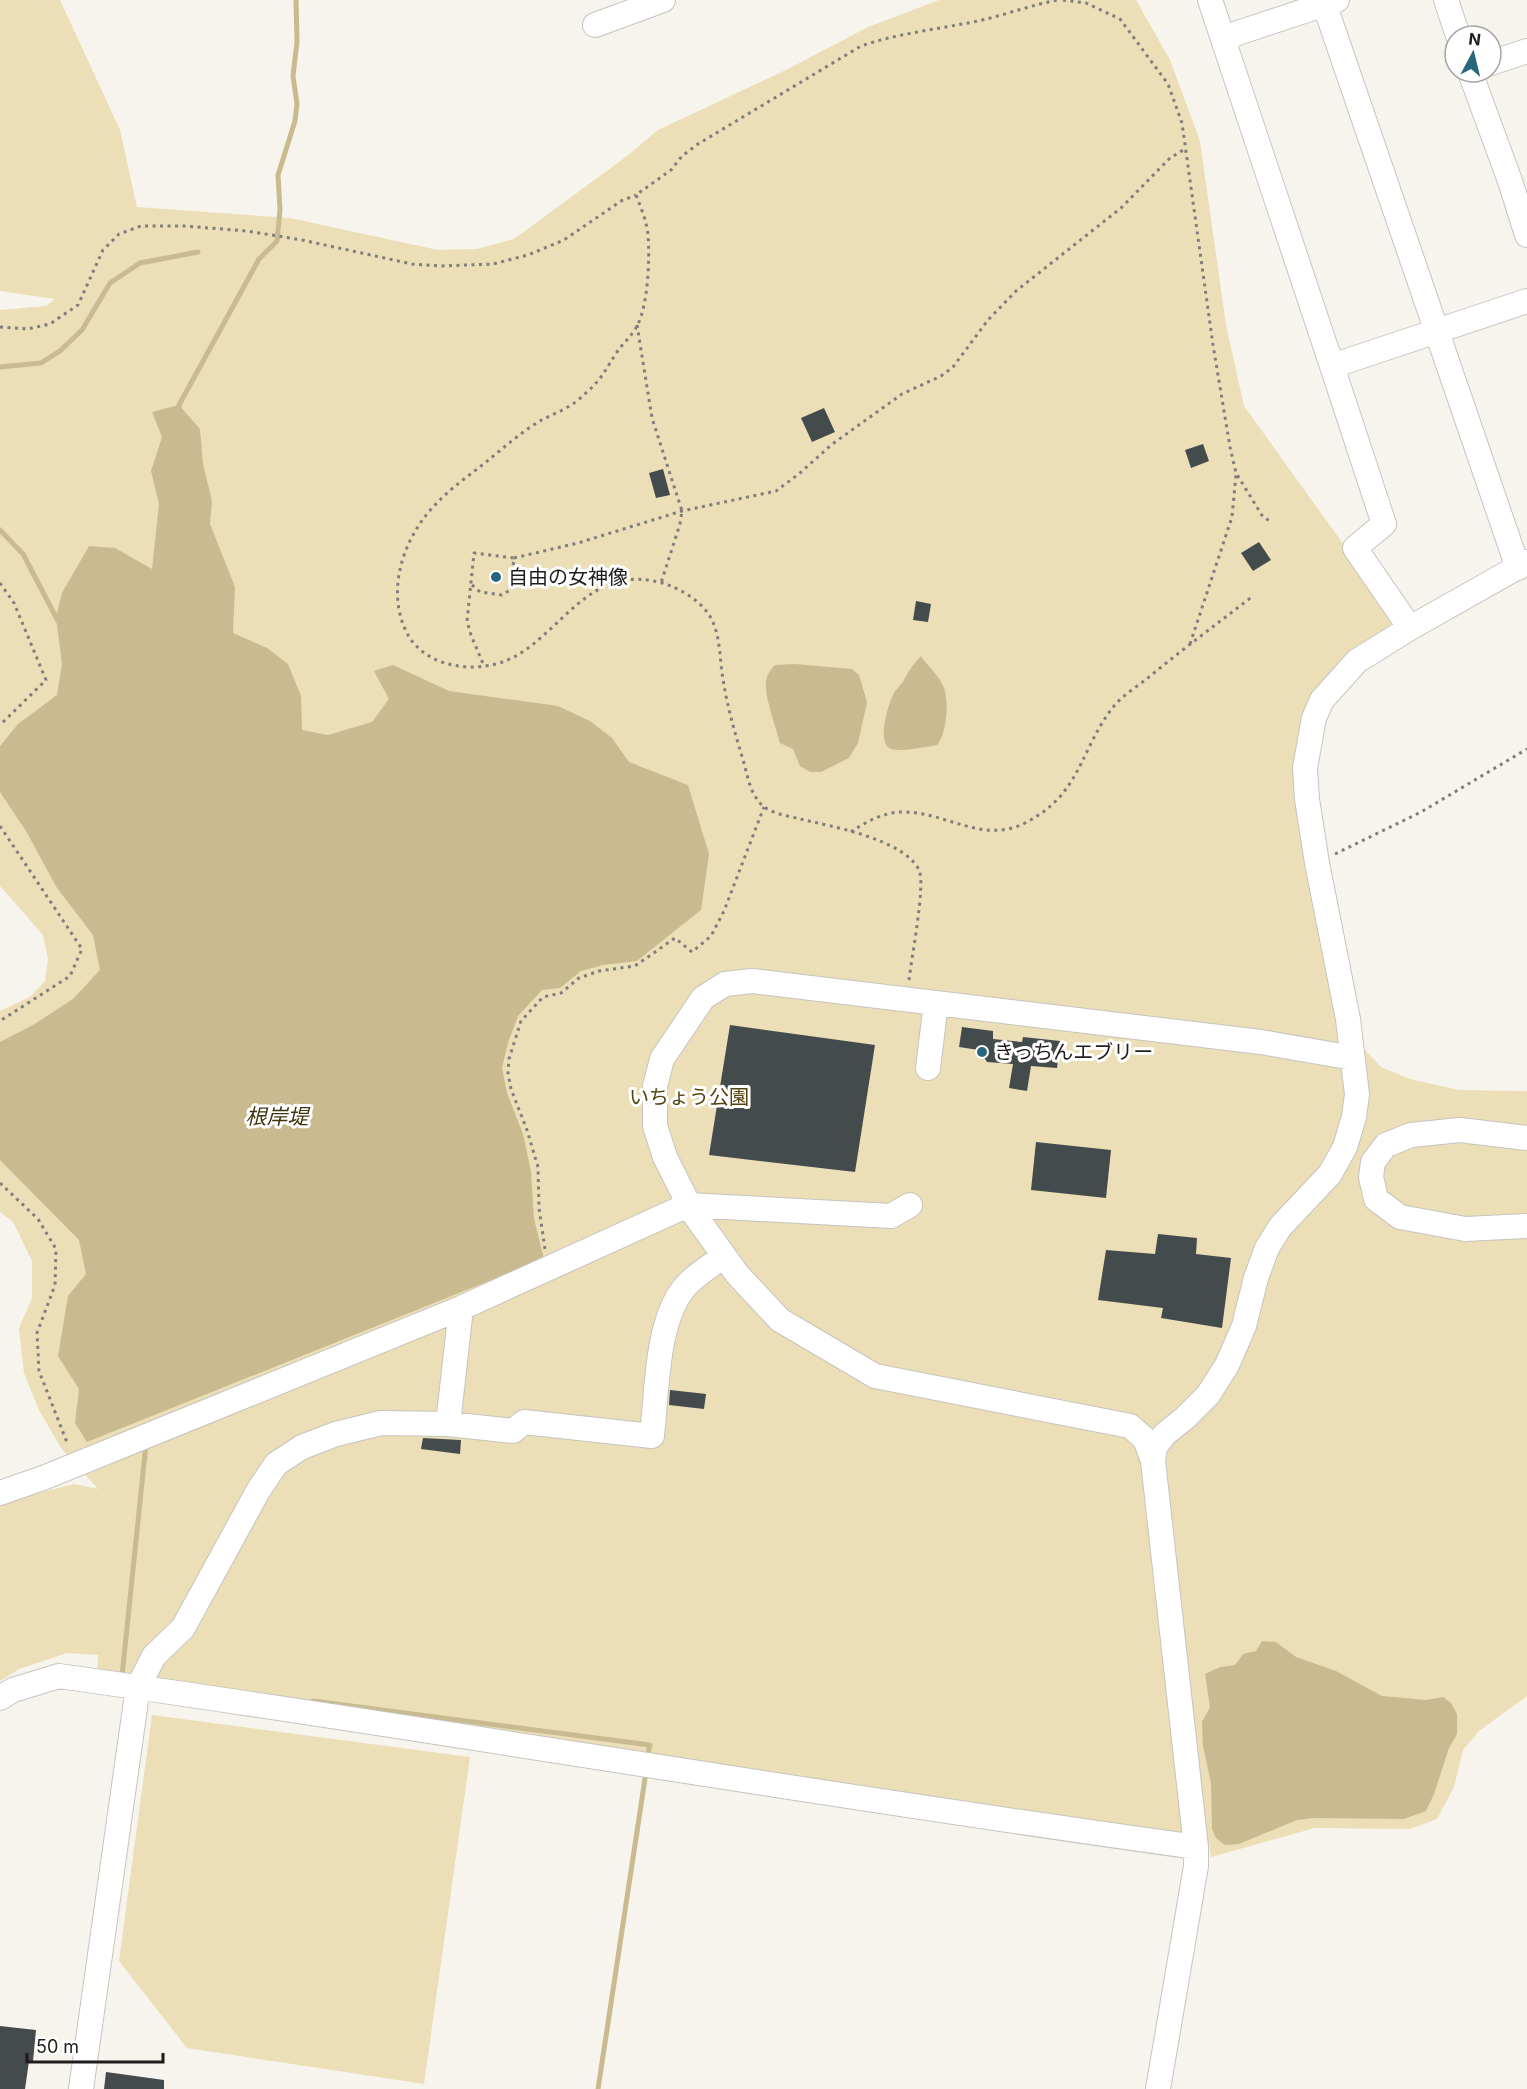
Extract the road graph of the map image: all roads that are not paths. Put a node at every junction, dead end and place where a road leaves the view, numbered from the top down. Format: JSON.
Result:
{"nodes":[{"id":1,"x":663,"y":0,"type":"edge"},
{"id":2,"x":1210,"y":0,"type":"edge"},
{"id":3,"x":1446,"y":0,"type":"edge"},
{"id":4,"x":1329,"y":1,"type":"edge"},
{"id":5,"x":1454,"y":24,"type":"edge"},
{"id":6,"x":595,"y":25,"type":"dead end"},
{"id":7,"x":1223,"y":38,"type":"junction"},
{"id":8,"x":1527,"y":51,"type":"edge"},
{"id":9,"x":1503,"y":59,"type":"edge"},
{"id":10,"x":1475,"y":84,"type":"edge"},
{"id":11,"x":1518,"y":178,"type":"edge"},
{"id":12,"x":1527,"y":235,"type":"edge"},
{"id":13,"x":1527,"y":301,"type":"edge"},
{"id":14,"x":1436,"y":331,"type":"junction"},
{"id":15,"x":1332,"y":366,"type":"junction"},
{"id":16,"x":1522,"y":565,"type":"edge"},
{"id":17,"x":1410,"y":628,"type":"junction"},
{"id":18,"x":936,"y":1003,"type":"junction"},
{"id":19,"x":1353,"y":1058,"type":"junction"},
{"id":20,"x":928,"y":1068,"type":"dead end"},
{"id":21,"x":1527,"y":1138,"type":"edge"},
{"id":22,"x":688,"y":1205,"type":"junction"},
{"id":23,"x":910,"y":1205,"type":"dead end"},
{"id":24,"x":1527,"y":1226,"type":"edge"},
{"id":25,"x":724,"y":1256,"type":"junction"},
{"id":26,"x":461,"y":1308,"type":"junction"},
{"id":27,"x":448,"y":1424,"type":"junction"},
{"id":28,"x":1152,"y":1461,"type":"junction"},
{"id":29,"x":0,"y":1493,"type":"edge"},
{"id":30,"x":138,"y":1687,"type":"junction"},
{"id":31,"x":0,"y":1698,"type":"edge"},
{"id":32,"x":1196,"y":1847,"type":"junction"},
{"id":33,"x":81,"y":2089,"type":"edge"},
{"id":34,"x":1158,"y":2089,"type":"edge"}],
"edges":[{"from":1,"to":6,"type":"street"},
{"from":2,"to":7,"type":"street"},
{"from":3,"to":5,"type":"street"},
{"from":4,"to":7,"type":"street"},
{"from":4,"to":14,"type":"street"},
{"from":7,"to":15,"type":"street"},
{"from":8,"to":9,"type":"street"},
{"from":10,"to":11,"type":"street"},
{"from":11,"to":12,"type":"street"},
{"from":13,"to":14,"type":"street"},
{"from":14,"to":15,"type":"street"},
{"from":14,"to":16,"type":"street"},
{"from":15,"to":17,"type":"street"},
{"from":16,"to":17,"type":"street"},
{"from":17,"to":19,"type":"street"},
{"from":18,"to":19,"type":"street"},
{"from":18,"to":20,"type":"street"},
{"from":18,"to":22,"type":"street"},
{"from":19,"to":28,"type":"street"},
{"from":21,"to":24,"type":"street"},
{"from":22,"to":23,"type":"street"},
{"from":22,"to":25,"type":"street"},
{"from":22,"to":26,"type":"street"},
{"from":25,"to":27,"type":"street"},
{"from":25,"to":28,"type":"street"},
{"from":26,"to":27,"type":"street"},
{"from":26,"to":29,"type":"street"},
{"from":27,"to":30,"type":"street"},
{"from":28,"to":32,"type":"street"},
{"from":30,"to":31,"type":"street"},
{"from":30,"to":32,"type":"street"},
{"from":30,"to":33,"type":"street"},
{"from":32,"to":34,"type":"street"}]}
